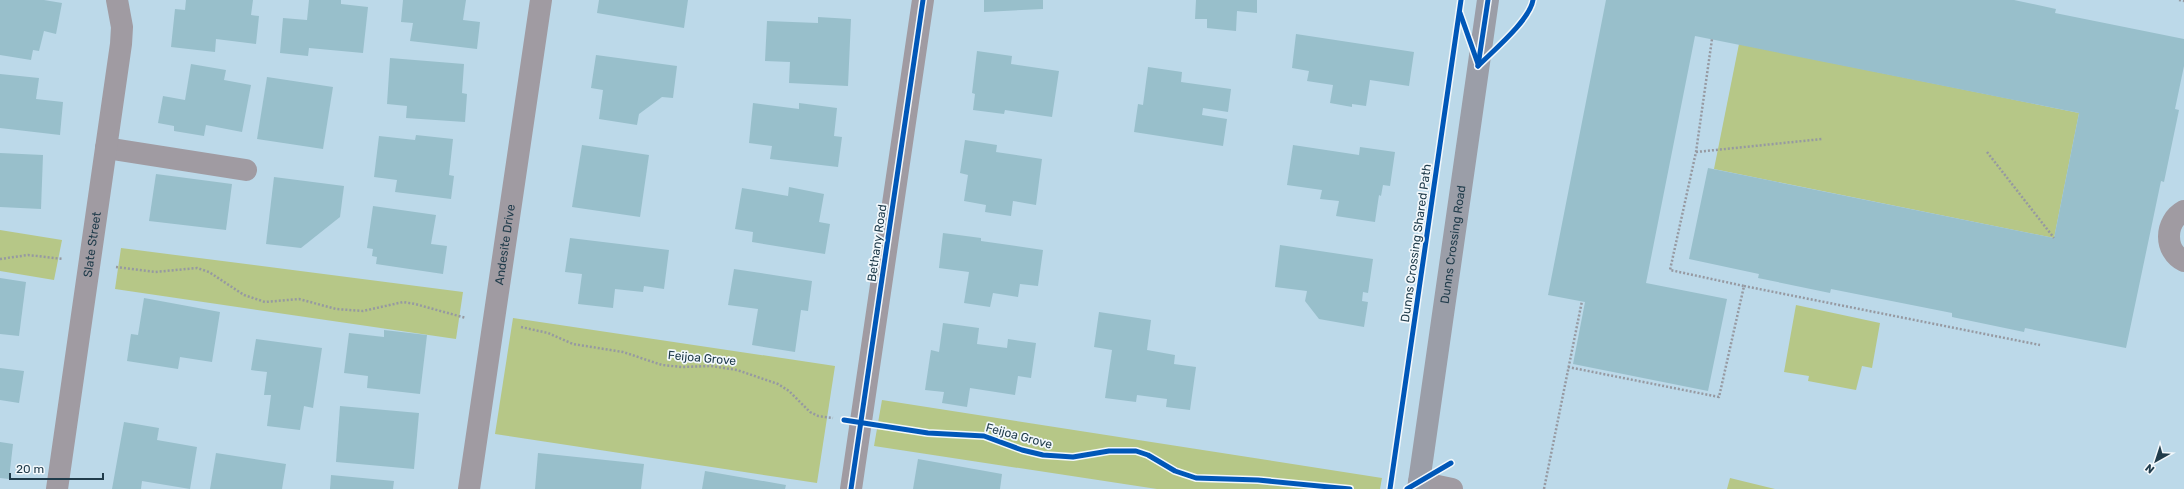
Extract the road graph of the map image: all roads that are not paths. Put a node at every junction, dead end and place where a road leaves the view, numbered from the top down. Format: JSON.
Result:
{"nodes":[{"id":1,"x":117,"y":0,"type":"edge"},
{"id":2,"x":541,"y":0,"type":"edge"},
{"id":3,"x":923,"y":0,"type":"edge"},
{"id":4,"x":1488,"y":0,"type":"edge"},
{"id":5,"x":106,"y":148,"type":"junction"},
{"id":6,"x":246,"y":170,"type":"dead end"},
{"id":7,"x":2184,"y":211,"type":"edge"},
{"id":8,"x":2184,"y":261,"type":"edge"},
{"id":9,"x":1419,"y":485,"type":"edge"},
{"id":10,"x":57,"y":489,"type":"edge"},
{"id":11,"x":469,"y":489,"type":"edge"},
{"id":12,"x":852,"y":489,"type":"edge"},
{"id":13,"x":1452,"y":489,"type":"edge"}],
"edges":[{"from":1,"to":5,"type":"street","name":"Slate Street"},
{"from":2,"to":11,"type":"street","name":"Andesite Drive"},
{"from":3,"to":12,"type":"street","name":"Bethany Road"},
{"from":4,"to":9,"type":"main road","name":"Dunns Crossing Road"},
{"from":5,"to":6,"type":"street"},
{"from":5,"to":10,"type":"street","name":"Slate Street"},
{"from":7,"to":8,"type":"street"},
{"from":9,"to":13,"type":"street"}]}
